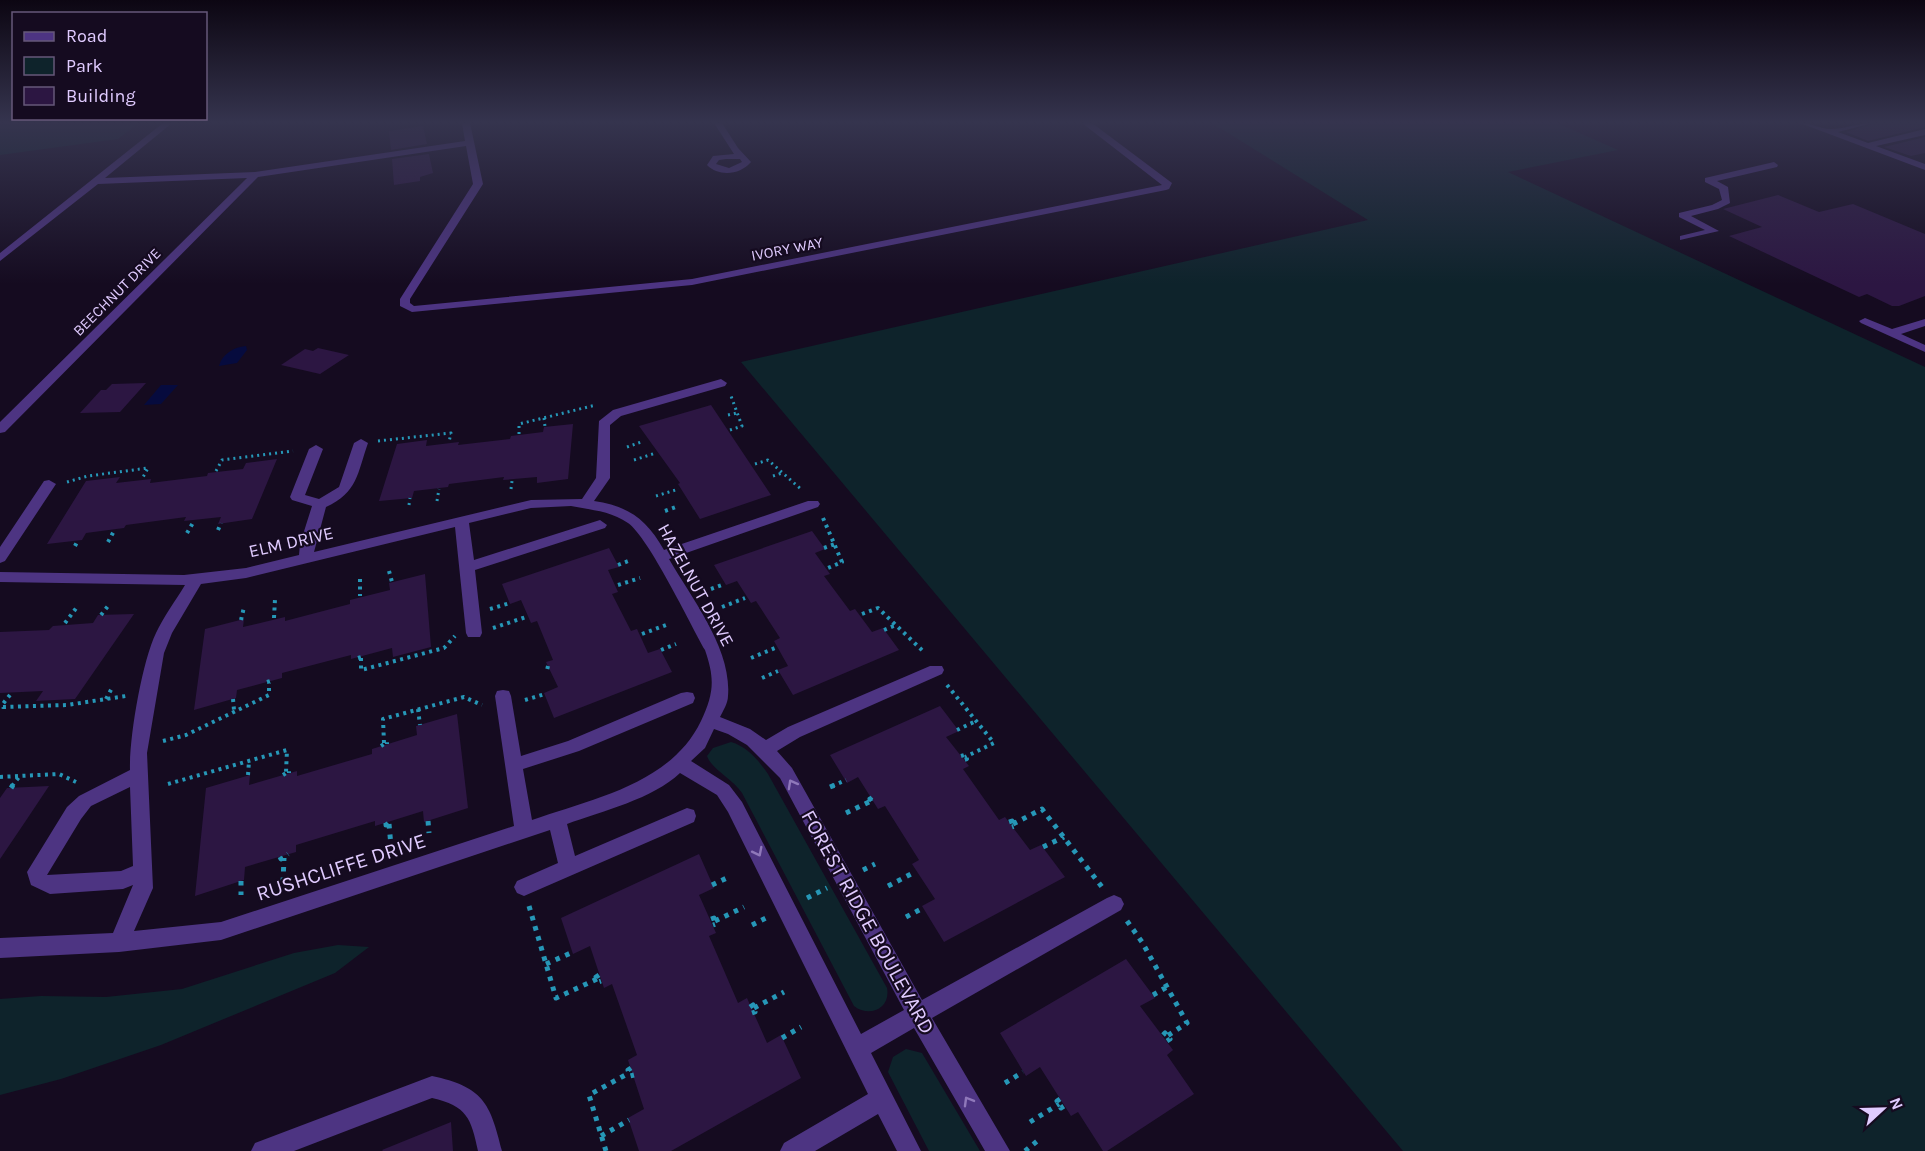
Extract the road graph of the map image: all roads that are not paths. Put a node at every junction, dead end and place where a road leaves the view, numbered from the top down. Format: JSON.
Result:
{"nodes":[{"id":1,"x":101,"y":177,"type":"edge"},
{"id":2,"x":210,"y":177,"type":"edge"},
{"id":3,"x":254,"y":177,"type":"edge"},
{"id":4,"x":477,"y":177,"type":"edge"},
{"id":5,"x":1160,"y":177,"type":"edge"},
{"id":6,"x":1722,"y":177,"type":"edge"},
{"id":7,"x":96,"y":181,"type":"junction"},
{"id":8,"x":1684,"y":238,"type":"dead end"},
{"id":9,"x":0,"y":258,"type":"edge"},
{"id":10,"x":1865,"y":321,"type":"dead end"},
{"id":11,"x":1925,"y":322,"type":"edge"},
{"id":12,"x":1892,"y":333,"type":"junction"},
{"id":13,"x":1925,"y":349,"type":"edge"},
{"id":14,"x":723,"y":386,"type":"road end"},
{"id":15,"x":0,"y":429,"type":"edge"},
{"id":16,"x":366,"y":443,"type":"road end"},
{"id":17,"x":309,"y":449,"type":"road end"},
{"id":18,"x":56,"y":485,"type":"road end"},
{"id":19,"x":812,"y":502,"type":"road end"},
{"id":20,"x":586,"y":503,"type":"junction"},
{"id":21,"x":320,"y":504,"type":"junction"},
{"id":22,"x":462,"y":521,"type":"junction"},
{"id":23,"x":600,"y":525,"type":"dead end"},
{"id":24,"x":660,"y":557,"type":"junction"},
{"id":25,"x":0,"y":558,"type":"edge"},
{"id":26,"x":306,"y":558,"type":"junction"},
{"id":27,"x":466,"y":567,"type":"junction"},
{"id":28,"x":0,"y":577,"type":"edge"},
{"id":29,"x":196,"y":580,"type":"junction"},
{"id":30,"x":474,"y":633,"type":"dead end"},
{"id":31,"x":936,"y":670,"type":"road end"},
{"id":32,"x":503,"y":696,"type":"dead end"},
{"id":33,"x":687,"y":698,"type":"dead end"},
{"id":34,"x":711,"y":722,"type":"junction"},
{"id":35,"x":766,"y":749,"type":"junction"},
{"id":36,"x":681,"y":764,"type":"junction"},
{"id":37,"x":514,"y":765,"type":"junction"},
{"id":38,"x":139,"y":774,"type":"junction"},
{"id":39,"x":687,"y":816,"type":"dead end"},
{"id":40,"x":556,"y":819,"type":"junction"},
{"id":41,"x":524,"y":831,"type":"junction"},
{"id":42,"x":569,"y":868,"type":"junction"},
{"id":43,"x":142,"y":871,"type":"junction"},
{"id":44,"x":526,"y":894,"type":"road end"},
{"id":45,"x":1114,"y":904,"type":"road end"},
{"id":46,"x":118,"y":942,"type":"junction"},
{"id":47,"x":0,"y":948,"type":"edge"},
{"id":48,"x":918,"y":1014,"type":"junction"},
{"id":49,"x":858,"y":1048,"type":"junction"},
{"id":50,"x":884,"y":1098,"type":"junction"},
{"id":51,"x":263,"y":1151,"type":"edge"},
{"id":52,"x":490,"y":1151,"type":"edge"},
{"id":53,"x":792,"y":1151,"type":"edge"},
{"id":54,"x":909,"y":1151,"type":"edge"},
{"id":55,"x":998,"y":1151,"type":"edge"}],
"edges":[{"from":1,"to":7,"type":"street"},
{"from":2,"to":7,"type":"street"},
{"from":3,"to":15,"type":"street","name":"BEECHNUT DRIVE"},
{"from":4,"to":5,"type":"street","name":"IVORY WAY"},
{"from":6,"to":8,"type":"street"},
{"from":7,"to":9,"type":"street"},
{"from":10,"to":12,"type":"street"},
{"from":11,"to":12,"type":"street"},
{"from":12,"to":13,"type":"street"},
{"from":14,"to":20,"type":"street"},
{"from":16,"to":21,"type":"street"},
{"from":17,"to":21,"type":"street"},
{"from":18,"to":25,"type":"street"},
{"from":19,"to":24,"type":"street"},
{"from":20,"to":22,"type":"street","name":"ELM DRIVE"},
{"from":20,"to":24,"type":"street","name":"HAZELNUT DRIVE"},
{"from":21,"to":26,"type":"street"},
{"from":22,"to":26,"type":"street","name":"ELM DRIVE"},
{"from":22,"to":27,"type":"street"},
{"from":23,"to":27,"type":"street"},
{"from":24,"to":34,"type":"street","name":"HAZELNUT DRIVE"},
{"from":26,"to":29,"type":"street","name":"ELM DRIVE"},
{"from":27,"to":30,"type":"street"},
{"from":28,"to":29,"type":"street","name":"ELM DRIVE"},
{"from":29,"to":38,"type":"street"},
{"from":31,"to":35,"type":"street"},
{"from":32,"to":37,"type":"street"},
{"from":33,"to":37,"type":"street"},
{"from":34,"to":35,"type":"street","name":"FOREST RIDGE BOULEVARD"},
{"from":34,"to":36,"type":"street","name":"HAZELNUT DRIVE"},
{"from":48,"to":35,"type":"street","name":"FOREST RIDGE BOULEVARD","one_way":true},
{"from":36,"to":40,"type":"street","name":"RUSHCLIFFE DRIVE"},
{"from":36,"to":49,"type":"street","one_way":true},
{"from":37,"to":41,"type":"street"},
{"from":38,"to":43,"type":"street"},
{"from":38,"to":43,"type":"street"},
{"from":39,"to":42,"type":"street"},
{"from":40,"to":41,"type":"street","name":"RUSHCLIFFE DRIVE"},
{"from":40,"to":42,"type":"street"},
{"from":41,"to":46,"type":"street","name":"RUSHCLIFFE DRIVE"},
{"from":42,"to":44,"type":"street"},
{"from":43,"to":46,"type":"street"},
{"from":45,"to":48,"type":"street"},
{"from":46,"to":47,"type":"street","name":"RUSHCLIFFE DRIVE"},
{"from":48,"to":49,"type":"street"},
{"from":55,"to":48,"type":"street","name":"FOREST RIDGE BOULEVARD","one_way":true},
{"from":49,"to":50,"type":"street"},
{"from":50,"to":53,"type":"street"},
{"from":50,"to":54,"type":"street"},
{"from":51,"to":52,"type":"street"}]}
